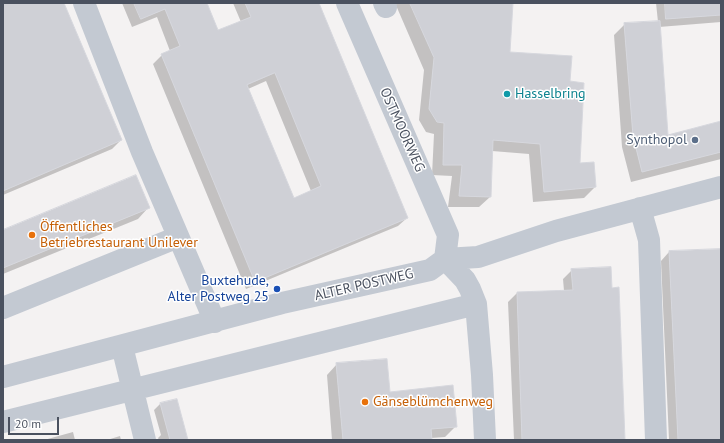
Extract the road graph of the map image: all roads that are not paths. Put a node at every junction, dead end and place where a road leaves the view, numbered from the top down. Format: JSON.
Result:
{"nodes":[{"id":1,"x":84,"y":3,"type":"edge"},
{"id":2,"x":346,"y":3,"type":"edge"},
{"id":3,"x":721,"y":188,"type":"edge"},
{"id":4,"x":640,"y":208,"type":"junction"},
{"id":5,"x":178,"y":237,"type":"junction"},
{"id":6,"x":445,"y":259,"type":"junction"},
{"id":7,"x":476,"y":304,"type":"junction"},
{"id":8,"x":3,"y":308,"type":"edge"},
{"id":9,"x":215,"y":322,"type":"junction"},
{"id":10,"x":122,"y":346,"type":"junction"},
{"id":11,"x":3,"y":378,"type":"edge"},
{"id":12,"x":131,"y":390,"type":"junction"},
{"id":13,"x":3,"y":422,"type":"edge"},
{"id":14,"x":145,"y":440,"type":"edge"},
{"id":15,"x":485,"y":440,"type":"edge"},
{"id":16,"x":656,"y":440,"type":"edge"}],
"edges":[{"from":1,"to":5,"type":"street"},
{"from":2,"to":6,"type":"street","name":"OSTMOORWEG"},
{"from":3,"to":4,"type":"street"},
{"from":4,"to":6,"type":"street"},
{"from":4,"to":16,"type":"street"},
{"from":5,"to":8,"type":"street"},
{"from":5,"to":9,"type":"street"},
{"from":6,"to":7,"type":"street"},
{"from":6,"to":9,"type":"street","name":"ALTER POSTWEG"},
{"from":7,"to":12,"type":"street"},
{"from":7,"to":15,"type":"street"},
{"from":9,"to":10,"type":"street","name":"ALTER POSTWEG"},
{"from":10,"to":11,"type":"street","name":"ALTER POSTWEG"},
{"from":10,"to":12,"type":"street"},
{"from":12,"to":13,"type":"street"},
{"from":12,"to":14,"type":"street"}]}
